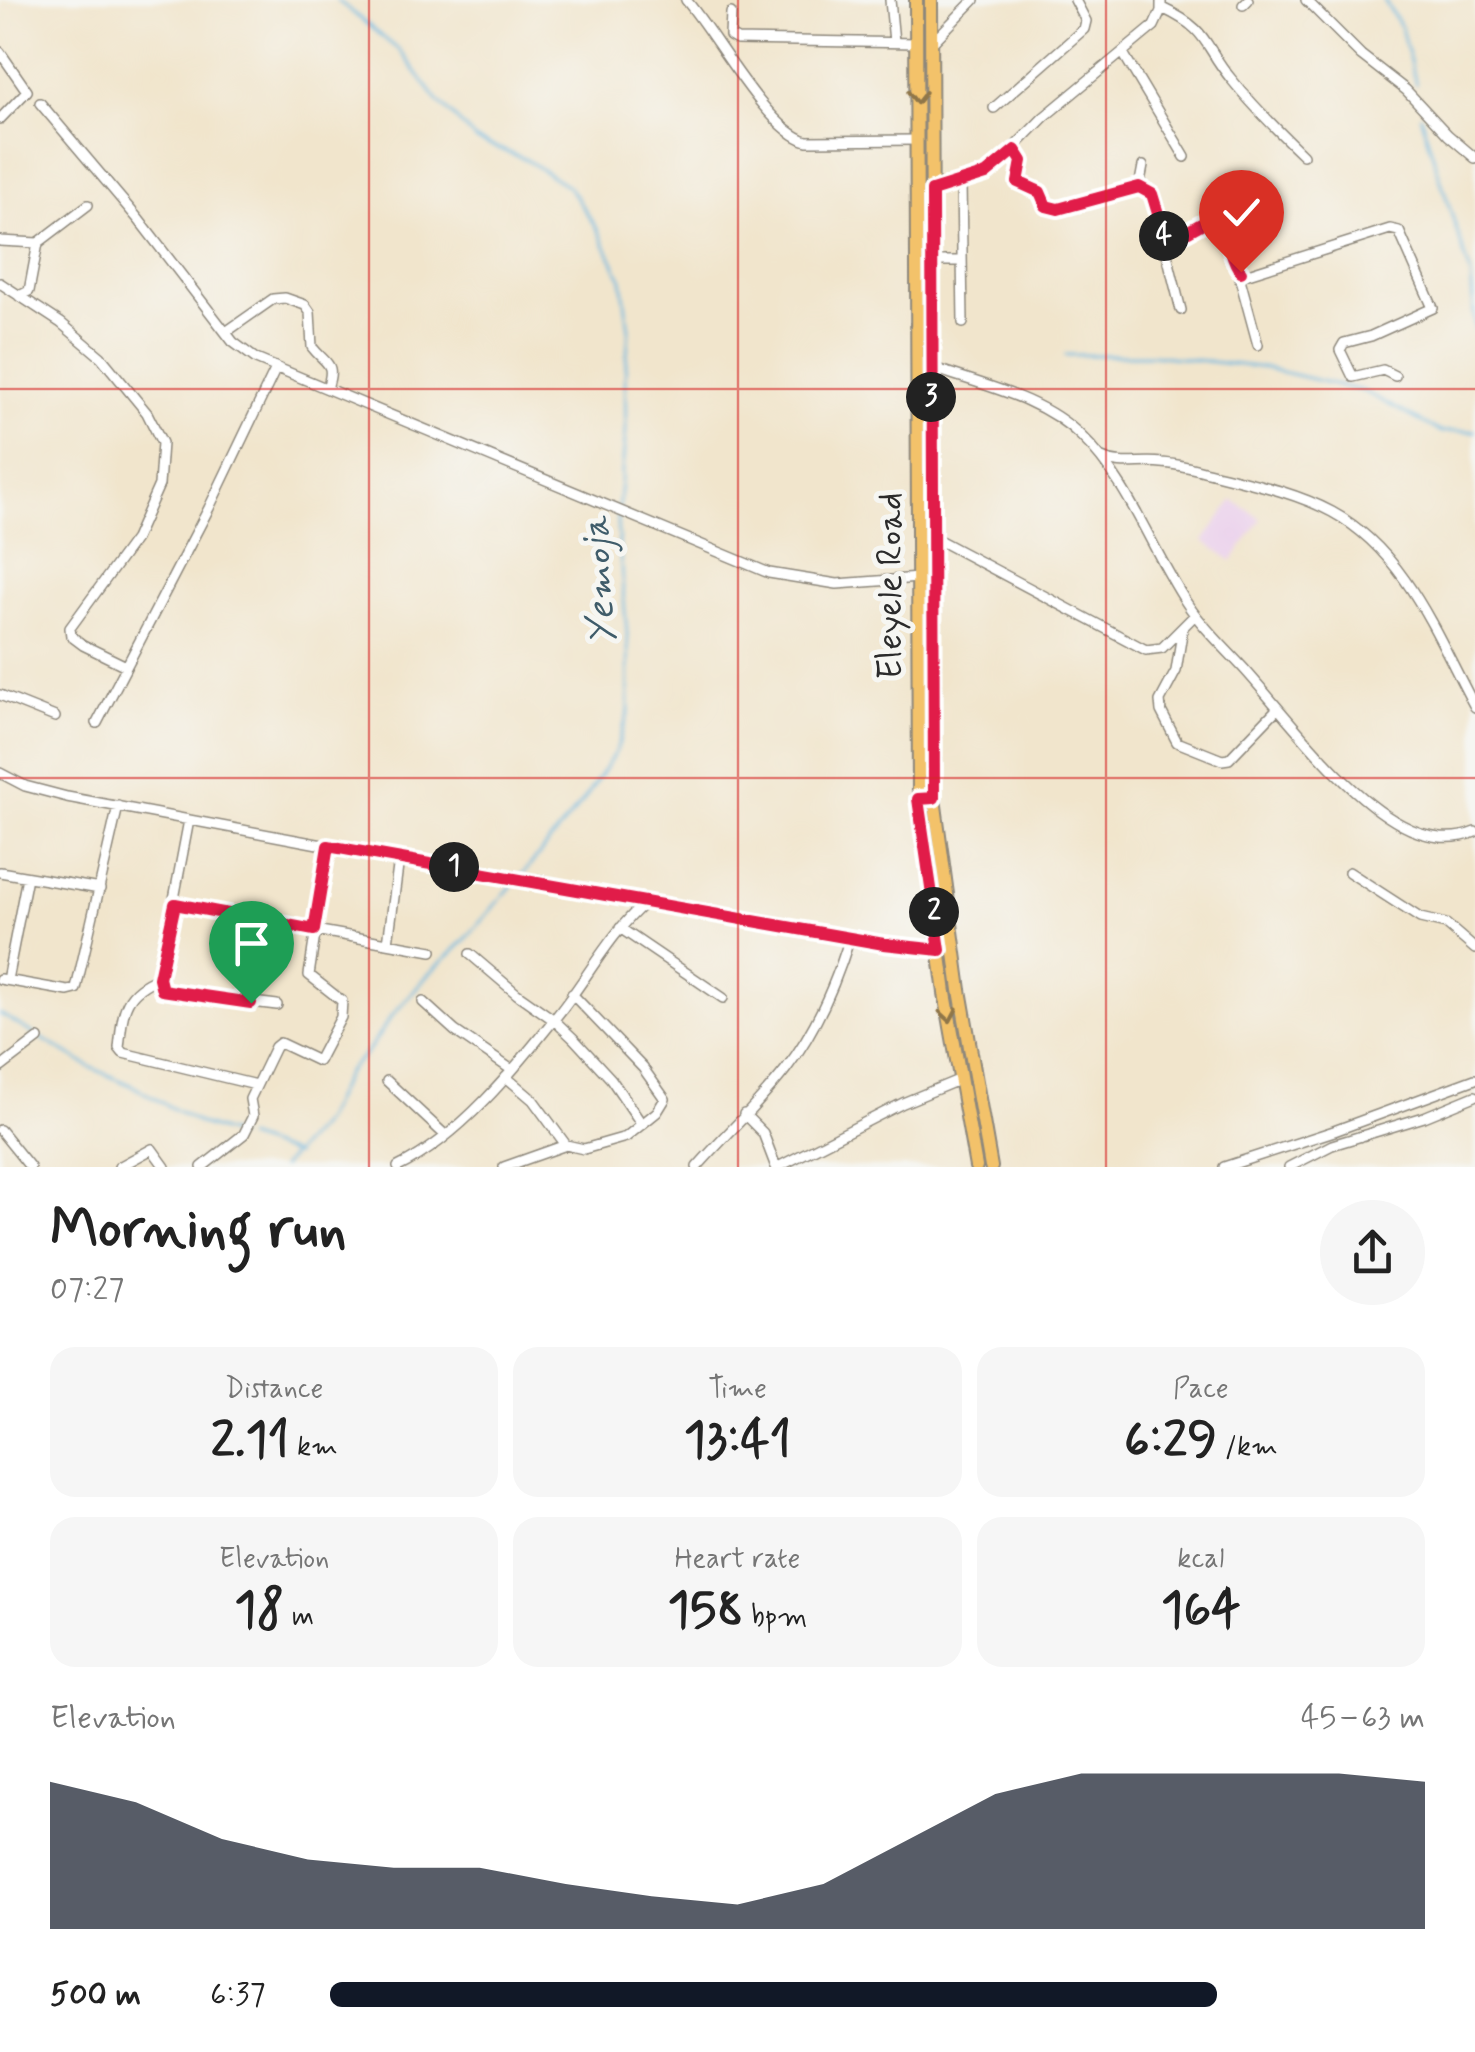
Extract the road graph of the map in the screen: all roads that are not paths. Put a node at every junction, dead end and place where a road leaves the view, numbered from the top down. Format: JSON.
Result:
{"nodes":[{"id":1,"x":686,"y":0,"type":"edge"},
{"id":2,"x":890,"y":0,"type":"edge"},
{"id":3,"x":916,"y":0,"type":"edge"},
{"id":4,"x":931,"y":0,"type":"edge"},
{"id":5,"x":974,"y":0,"type":"edge"},
{"id":6,"x":1075,"y":0,"type":"edge"},
{"id":7,"x":1306,"y":0,"type":"edge"},
{"id":8,"x":1161,"y":4,"type":"edge"},
{"id":9,"x":731,"y":13,"type":"dead end"},
{"id":10,"x":894,"y":42,"type":"junction"},
{"id":11,"x":924,"y":43,"type":"junction"},
{"id":12,"x":0,"y":52,"type":"edge"},
{"id":13,"x":1123,"y":53,"type":"junction"},
{"id":14,"x":40,"y":104,"type":"dead end"},
{"id":15,"x":994,"y":108,"type":"dead end"},
{"id":16,"x":0,"y":118,"type":"edge"},
{"id":17,"x":917,"y":140,"type":"junction"},
{"id":18,"x":1015,"y":150,"type":"junction"},
{"id":19,"x":1303,"y":156,"type":"dead end"},
{"id":20,"x":1185,"y":157,"type":"dead end"},
{"id":21,"x":1475,"y":158,"type":"edge"},
{"id":22,"x":1142,"y":166,"type":"dead end"},
{"id":23,"x":961,"y":182,"type":"junction"},
{"id":24,"x":1139,"y":187,"type":"junction"},
{"id":25,"x":932,"y":191,"type":"junction"},
{"id":26,"x":88,"y":205,"type":"dead end"},
{"id":27,"x":0,"y":241,"type":"edge"},
{"id":28,"x":38,"y":243,"type":"junction"},
{"id":29,"x":1167,"y":243,"type":"junction"},
{"id":30,"x":932,"y":261,"type":"junction"},
{"id":31,"x":962,"y":261,"type":"junction"},
{"id":32,"x":1241,"y":272,"type":"junction"},
{"id":33,"x":0,"y":283,"type":"edge"},
{"id":34,"x":19,"y":296,"type":"junction"},
{"id":35,"x":1182,"y":310,"type":"dead end"},
{"id":36,"x":963,"y":324,"type":"dead end"},
{"id":37,"x":226,"y":332,"type":"junction"},
{"id":38,"x":1258,"y":346,"type":"dead end"},
{"id":39,"x":924,"y":365,"type":"junction"},
{"id":40,"x":276,"y":368,"type":"junction"},
{"id":41,"x":1396,"y":376,"type":"dead end"},
{"id":42,"x":326,"y":388,"type":"junction"},
{"id":43,"x":1100,"y":456,"type":"junction"},
{"id":44,"x":934,"y":537,"type":"junction"},
{"id":45,"x":919,"y":578,"type":"junction"},
{"id":46,"x":1195,"y":615,"type":"junction"},
{"id":47,"x":1183,"y":627,"type":"junction"},
{"id":48,"x":126,"y":666,"type":"junction"},
{"id":49,"x":0,"y":696,"type":"edge"},
{"id":50,"x":1475,"y":706,"type":"edge"},
{"id":51,"x":1278,"y":708,"type":"junction"},
{"id":52,"x":55,"y":717,"type":"dead end"},
{"id":53,"x":96,"y":724,"type":"dead end"},
{"id":54,"x":0,"y":773,"type":"edge"},
{"id":55,"x":934,"y":798,"type":"junction"},
{"id":56,"x":918,"y":799,"type":"junction"},
{"id":57,"x":118,"y":806,"type":"junction"},
{"id":58,"x":189,"y":820,"type":"junction"},
{"id":59,"x":1475,"y":832,"type":"edge"},
{"id":60,"x":328,"y":846,"type":"junction"},
{"id":61,"x":399,"y":858,"type":"junction"},
{"id":62,"x":0,"y":872,"type":"edge"},
{"id":63,"x":1350,"y":872,"type":"dead end"},
{"id":64,"x":26,"y":877,"type":"junction"},
{"id":65,"x":100,"y":888,"type":"junction"},
{"id":66,"x":647,"y":901,"type":"junction"},
{"id":67,"x":175,"y":904,"type":"junction"},
{"id":68,"x":620,"y":928,"type":"junction"},
{"id":69,"x":314,"y":930,"type":"junction"},
{"id":70,"x":850,"y":937,"type":"junction"},
{"id":71,"x":388,"y":943,"type":"junction"},
{"id":72,"x":1475,"y":948,"type":"edge"},
{"id":73,"x":432,"y":950,"type":"dead end"},
{"id":74,"x":940,"y":950,"type":"junction"},
{"id":75,"x":470,"y":954,"type":"dead end"},
{"id":76,"x":159,"y":978,"type":"junction"},
{"id":77,"x":4,"y":980,"type":"edge"},
{"id":78,"x":572,"y":994,"type":"junction"},
{"id":79,"x":723,"y":998,"type":"dead end"},
{"id":80,"x":424,"y":1002,"type":"dead end"},
{"id":81,"x":277,"y":1005,"type":"dead end"},
{"id":82,"x":554,"y":1020,"type":"junction"},
{"id":83,"x":38,"y":1039,"type":"dead end"},
{"id":84,"x":0,"y":1068,"type":"edge"},
{"id":85,"x":509,"y":1073,"type":"junction"},
{"id":86,"x":961,"y":1080,"type":"junction"},
{"id":87,"x":387,"y":1081,"type":"dead end"},
{"id":88,"x":1475,"y":1082,"type":"edge"},
{"id":89,"x":256,"y":1085,"type":"junction"},
{"id":90,"x":1475,"y":1096,"type":"edge"},
{"id":91,"x":744,"y":1114,"type":"junction"},
{"id":92,"x":641,"y":1123,"type":"junction"},
{"id":93,"x":0,"y":1130,"type":"edge"},
{"id":94,"x":445,"y":1136,"type":"junction"},
{"id":95,"x":566,"y":1145,"type":"junction"},
{"id":96,"x":411,"y":1164,"type":"edge"},
{"id":97,"x":1293,"y":1166,"type":"edge"},
{"id":98,"x":30,"y":1167,"type":"edge"},
{"id":99,"x":119,"y":1167,"type":"edge"},
{"id":100,"x":165,"y":1167,"type":"edge"},
{"id":101,"x":202,"y":1167,"type":"edge"},
{"id":102,"x":398,"y":1167,"type":"edge"},
{"id":103,"x":504,"y":1167,"type":"edge"},
{"id":104,"x":696,"y":1167,"type":"edge"},
{"id":105,"x":777,"y":1167,"type":"edge"},
{"id":106,"x":976,"y":1167,"type":"edge"},
{"id":107,"x":991,"y":1167,"type":"edge"},
{"id":108,"x":1224,"y":1167,"type":"edge"}],
"edges":[{"from":1,"to":17,"type":"street"},
{"from":2,"to":10,"type":"street"},
{"from":3,"to":11,"type":"main road","name":"Eleyele Road"},
{"from":4,"to":11,"type":"main road","name":"Eleyele Road"},
{"from":5,"to":11,"type":"street"},
{"from":6,"to":15,"type":"street"},
{"from":7,"to":21,"type":"street"},
{"from":8,"to":13,"type":"street"},
{"from":8,"to":19,"type":"street"},
{"from":9,"to":10,"type":"street"},
{"from":10,"to":11,"type":"street"},
{"from":11,"to":17,"type":"main road","name":"Eleyele Road","one_way":true},
{"from":11,"to":25,"type":"main road","name":"Eleyele Road"},
{"from":12,"to":16,"type":"street"},
{"from":13,"to":18,"type":"street"},
{"from":13,"to":20,"type":"street"},
{"from":14,"to":37,"type":"street"},
{"from":17,"to":39,"type":"main road","name":"Eleyele Road"},
{"from":18,"to":23,"type":"street"},
{"from":18,"to":24,"type":"street"},
{"from":22,"to":24,"type":"street"},
{"from":23,"to":25,"type":"street"},
{"from":23,"to":31,"type":"street"},
{"from":24,"to":29,"type":"street"},
{"from":25,"to":30,"type":"main road","name":"Eleyele Road"},
{"from":26,"to":28,"type":"street"},
{"from":27,"to":28,"type":"street"},
{"from":28,"to":34,"type":"street"},
{"from":29,"to":32,"type":"street"},
{"from":29,"to":35,"type":"street"},
{"from":30,"to":31,"type":"street"},
{"from":30,"to":39,"type":"main road","name":"Eleyele Road"},
{"from":31,"to":36,"type":"street"},
{"from":32,"to":38,"type":"street"},
{"from":32,"to":41,"type":"street"},
{"from":33,"to":34,"type":"street"},
{"from":34,"to":48,"type":"street"},
{"from":37,"to":40,"type":"street"},
{"from":37,"to":42,"type":"street"},
{"from":39,"to":43,"type":"street"},
{"from":39,"to":44,"type":"main road","name":"Eleyele Road"},
{"from":39,"to":45,"type":"main road","name":"Eleyele Road"},
{"from":40,"to":42,"type":"street"},
{"from":40,"to":48,"type":"street"},
{"from":42,"to":45,"type":"street"},
{"from":43,"to":46,"type":"street"},
{"from":43,"to":50,"type":"street"},
{"from":44,"to":47,"type":"street"},
{"from":44,"to":55,"type":"main road","name":"Eleyele Road"},
{"from":45,"to":56,"type":"main road","name":"Eleyele Road"},
{"from":46,"to":47,"type":"street"},
{"from":46,"to":51,"type":"street"},
{"from":47,"to":51,"type":"street"},
{"from":48,"to":53,"type":"street"},
{"from":49,"to":52,"type":"street"},
{"from":51,"to":59,"type":"street"},
{"from":54,"to":57,"type":"street"},
{"from":55,"to":56,"type":"main road"},
{"from":55,"to":107,"type":"main road","name":"Eleyele Road"},
{"from":56,"to":74,"type":"main road","name":"Eleyele Road"},
{"from":57,"to":58,"type":"street"},
{"from":57,"to":65,"type":"street"},
{"from":58,"to":60,"type":"street"},
{"from":58,"to":67,"type":"street"},
{"from":60,"to":61,"type":"street"},
{"from":60,"to":69,"type":"street"},
{"from":61,"to":66,"type":"street"},
{"from":61,"to":71,"type":"street"},
{"from":62,"to":64,"type":"street"},
{"from":63,"to":72,"type":"street"},
{"from":64,"to":65,"type":"street"},
{"from":64,"to":77,"type":"street"},
{"from":65,"to":77,"type":"street"},
{"from":66,"to":68,"type":"street"},
{"from":66,"to":70,"type":"street"},
{"from":67,"to":69,"type":"street"},
{"from":67,"to":76,"type":"street"},
{"from":68,"to":78,"type":"street"},
{"from":68,"to":79,"type":"street"},
{"from":69,"to":71,"type":"street"},
{"from":69,"to":89,"type":"street"},
{"from":70,"to":74,"type":"street"},
{"from":70,"to":91,"type":"street"},
{"from":71,"to":73,"type":"street"},
{"from":74,"to":86,"type":"main road","name":"Eleyele Road","one_way":true},
{"from":75,"to":82,"type":"street"},
{"from":76,"to":81,"type":"street"},
{"from":76,"to":89,"type":"street"},
{"from":78,"to":82,"type":"street"},
{"from":78,"to":92,"type":"street"},
{"from":80,"to":85,"type":"street"},
{"from":82,"to":85,"type":"street"},
{"from":82,"to":92,"type":"street"},
{"from":83,"to":84,"type":"street"},
{"from":85,"to":94,"type":"street"},
{"from":85,"to":95,"type":"street"},
{"from":86,"to":105,"type":"street"},
{"from":86,"to":106,"type":"main road","name":"Eleyele Road"},
{"from":87,"to":94,"type":"street"},
{"from":88,"to":108,"type":"street"},
{"from":89,"to":101,"type":"street"},
{"from":90,"to":97,"type":"street"},
{"from":91,"to":104,"type":"street"},
{"from":91,"to":105,"type":"street"},
{"from":92,"to":95,"type":"street"},
{"from":93,"to":98,"type":"street"},
{"from":94,"to":96,"type":"street"},
{"from":95,"to":103,"type":"street"},
{"from":96,"to":102,"type":"street"},
{"from":99,"to":100,"type":"street"}]}
